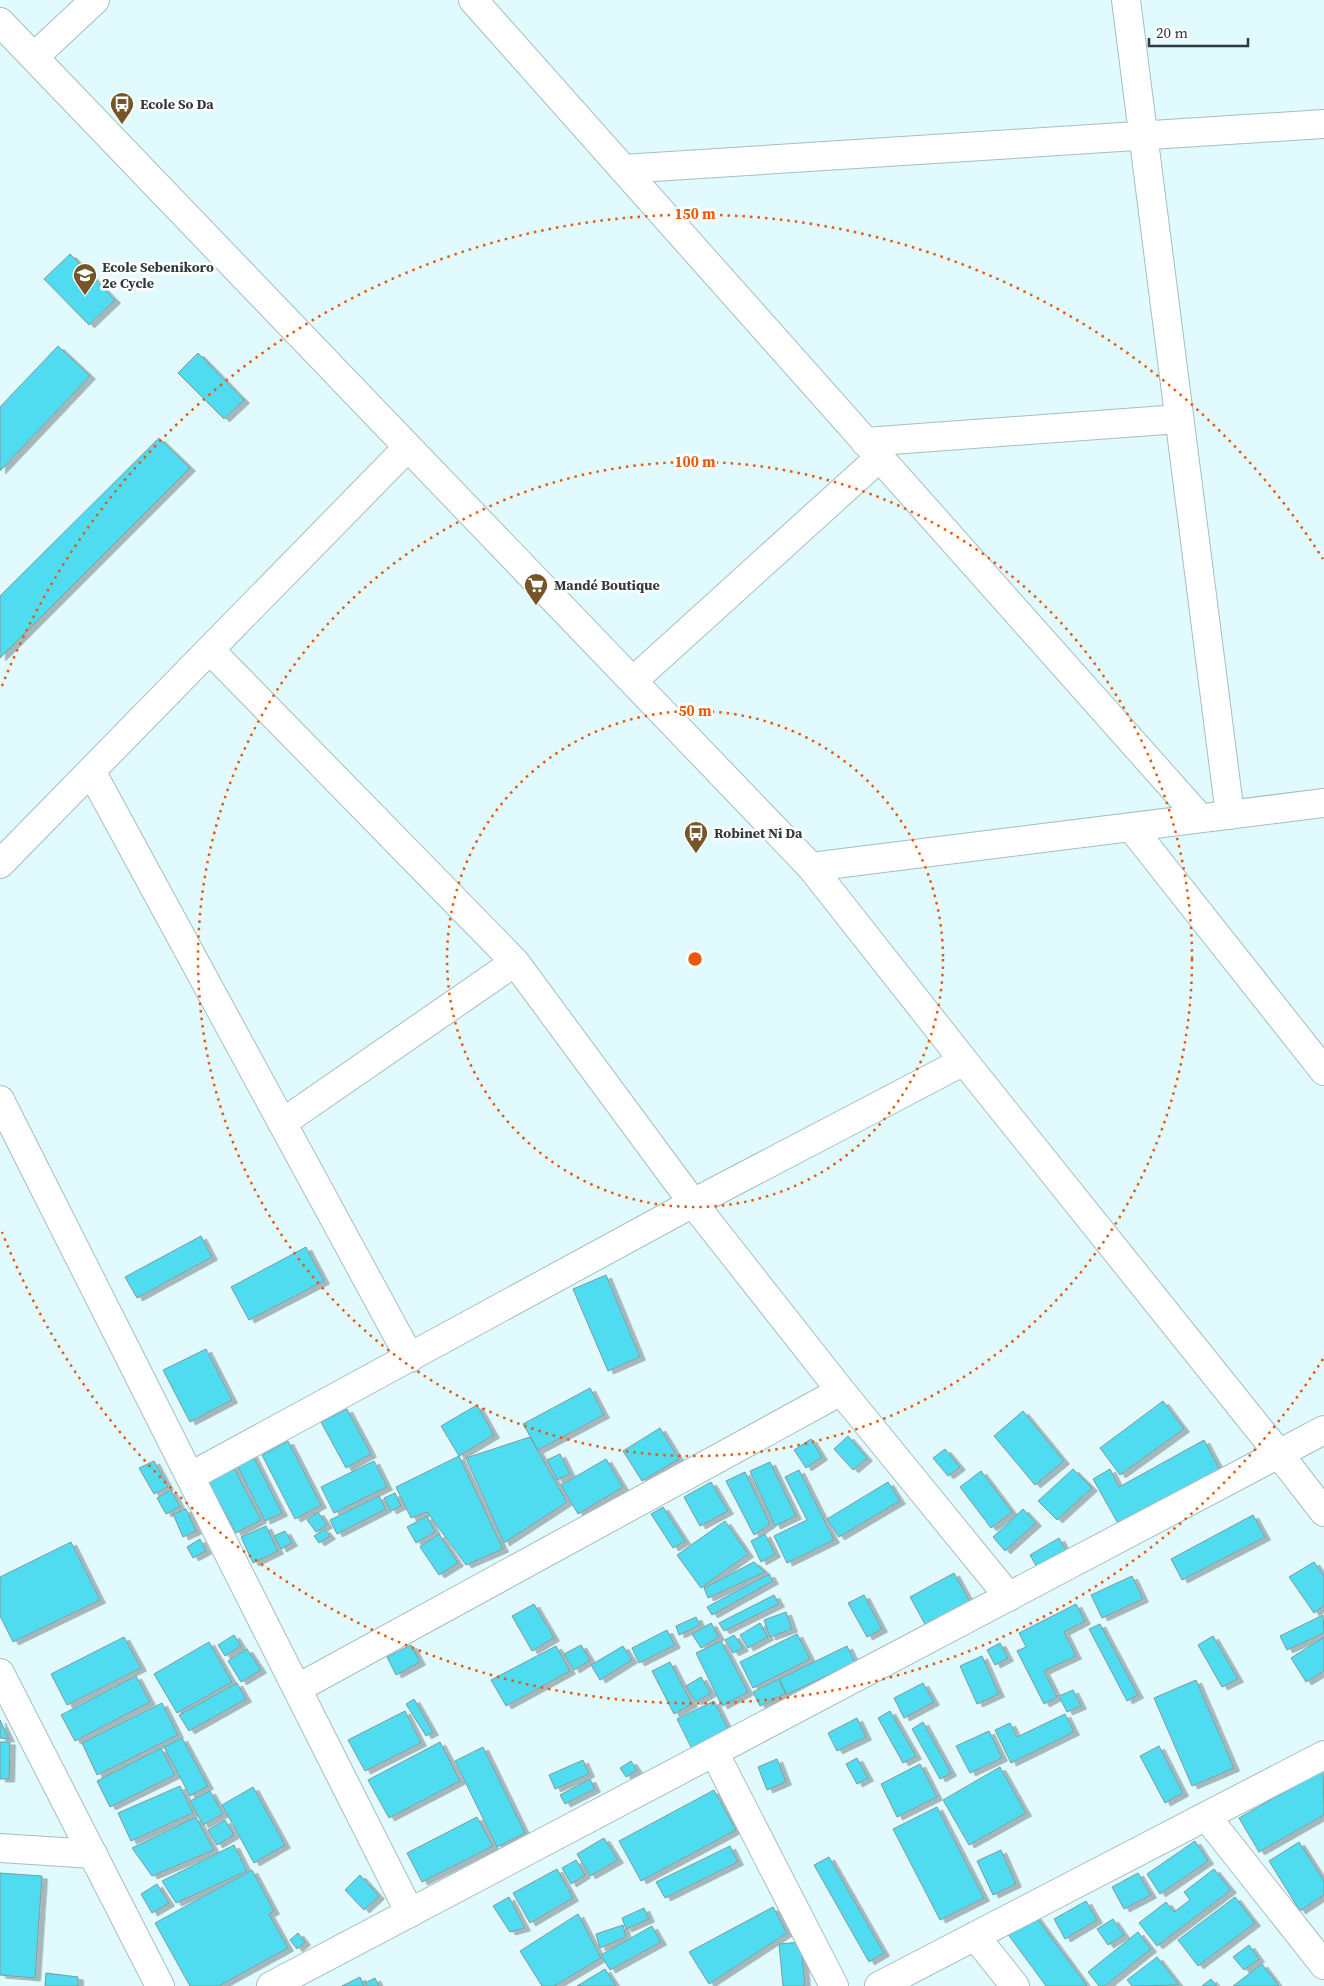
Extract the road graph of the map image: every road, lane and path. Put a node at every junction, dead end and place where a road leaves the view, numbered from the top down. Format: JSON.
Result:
{"nodes":[{"id":1,"x":95,"y":0,"type":"edge"},
{"id":2,"x":473,"y":0,"type":"edge"},
{"id":3,"x":1126,"y":0,"type":"edge"},
{"id":4,"x":0,"y":22,"type":"edge"},
{"id":5,"x":34,"y":56,"type":"junction"},
{"id":6,"x":1324,"y":124,"type":"edge"},
{"id":7,"x":1144,"y":136,"type":"junction"},
{"id":8,"x":623,"y":169,"type":"junction"},
{"id":9,"x":1179,"y":419,"type":"junction"},
{"id":10,"x":408,"y":447,"type":"junction"},
{"id":11,"x":872,"y":450,"type":"junction"},
{"id":12,"x":210,"y":650,"type":"junction"},
{"id":13,"x":634,"y":682,"type":"junction"},
{"id":14,"x":91,"y":771,"type":"junction"},
{"id":15,"x":1324,"y":803,"type":"edge"},
{"id":16,"x":1230,"y":814,"type":"junction"},
{"id":17,"x":1200,"y":818,"type":"junction"},
{"id":18,"x":1131,"y":827,"type":"junction"},
{"id":19,"x":0,"y":864,"type":"edge"},
{"id":20,"x":810,"y":867,"type":"junction"},
{"id":21,"x":515,"y":962,"type":"junction"},
{"id":22,"x":964,"y":1061,"type":"junction"},
{"id":23,"x":1324,"y":1071,"type":"edge"},
{"id":24,"x":0,"y":1100,"type":"edge"},
{"id":25,"x":282,"y":1123,"type":"junction"},
{"id":26,"x":693,"y":1203,"type":"junction"},
{"id":27,"x":410,"y":1358,"type":"junction"},
{"id":28,"x":841,"y":1391,"type":"junction"},
{"id":29,"x":1324,"y":1430,"type":"edge"},
{"id":30,"x":1279,"y":1454,"type":"junction"},
{"id":31,"x":191,"y":1476,"type":"junction"},
{"id":32,"x":1324,"y":1512,"type":"edge"},
{"id":33,"x":1009,"y":1597,"type":"junction"},
{"id":34,"x":0,"y":1673,"type":"edge"},
{"id":35,"x":298,"y":1688,"type":"junction"},
{"id":36,"x":714,"y":1752,"type":"junction"},
{"id":37,"x":1324,"y":1755,"type":"edge"},
{"id":38,"x":1206,"y":1816,"type":"junction"},
{"id":39,"x":0,"y":1848,"type":"edge"},
{"id":40,"x":93,"y":1854,"type":"junction"},
{"id":41,"x":410,"y":1913,"type":"junction"},
{"id":42,"x":975,"y":1936,"type":"junction"},
{"id":43,"x":1324,"y":1965,"type":"edge"},
{"id":44,"x":160,"y":1986,"type":"edge"},
{"id":45,"x":271,"y":1986,"type":"edge"},
{"id":46,"x":834,"y":1986,"type":"edge"},
{"id":47,"x":879,"y":1986,"type":"edge"},
{"id":48,"x":1015,"y":1986,"type":"edge"}],
"edges":[{"from":1,"to":5,"type":"street"},
{"from":2,"to":8,"type":"street"},
{"from":3,"to":7,"type":"street"},
{"from":4,"to":5,"type":"street"},
{"from":5,"to":10,"type":"street"},
{"from":6,"to":7,"type":"street"},
{"from":7,"to":8,"type":"street"},
{"from":7,"to":9,"type":"street"},
{"from":8,"to":11,"type":"street"},
{"from":9,"to":11,"type":"street"},
{"from":9,"to":16,"type":"street"},
{"from":10,"to":12,"type":"street"},
{"from":10,"to":13,"type":"street"},
{"from":11,"to":13,"type":"street"},
{"from":11,"to":17,"type":"street"},
{"from":12,"to":14,"type":"street"},
{"from":12,"to":21,"type":"street"},
{"from":13,"to":20,"type":"street"},
{"from":14,"to":19,"type":"street"},
{"from":14,"to":25,"type":"street"},
{"from":15,"to":16,"type":"street"},
{"from":16,"to":17,"type":"street"},
{"from":17,"to":18,"type":"street"},
{"from":18,"to":20,"type":"street"},
{"from":18,"to":23,"type":"street"},
{"from":20,"to":22,"type":"street"},
{"from":21,"to":25,"type":"street"},
{"from":21,"to":26,"type":"street"},
{"from":22,"to":26,"type":"street"},
{"from":22,"to":30,"type":"street"},
{"from":24,"to":31,"type":"street"},
{"from":25,"to":27,"type":"street"},
{"from":26,"to":27,"type":"street"},
{"from":26,"to":28,"type":"street"},
{"from":27,"to":31,"type":"street"},
{"from":28,"to":33,"type":"street"},
{"from":28,"to":35,"type":"street"},
{"from":29,"to":30,"type":"street"},
{"from":30,"to":32,"type":"street"},
{"from":30,"to":33,"type":"street"},
{"from":31,"to":35,"type":"street"},
{"from":33,"to":36,"type":"street"},
{"from":34,"to":40,"type":"street"},
{"from":35,"to":41,"type":"street"},
{"from":36,"to":41,"type":"street"},
{"from":36,"to":46,"type":"street"},
{"from":37,"to":38,"type":"street"},
{"from":38,"to":42,"type":"street"},
{"from":38,"to":43,"type":"street"},
{"from":39,"to":40,"type":"street"},
{"from":40,"to":44,"type":"street"},
{"from":41,"to":45,"type":"street"},
{"from":42,"to":47,"type":"street"},
{"from":42,"to":48,"type":"street"}]}
